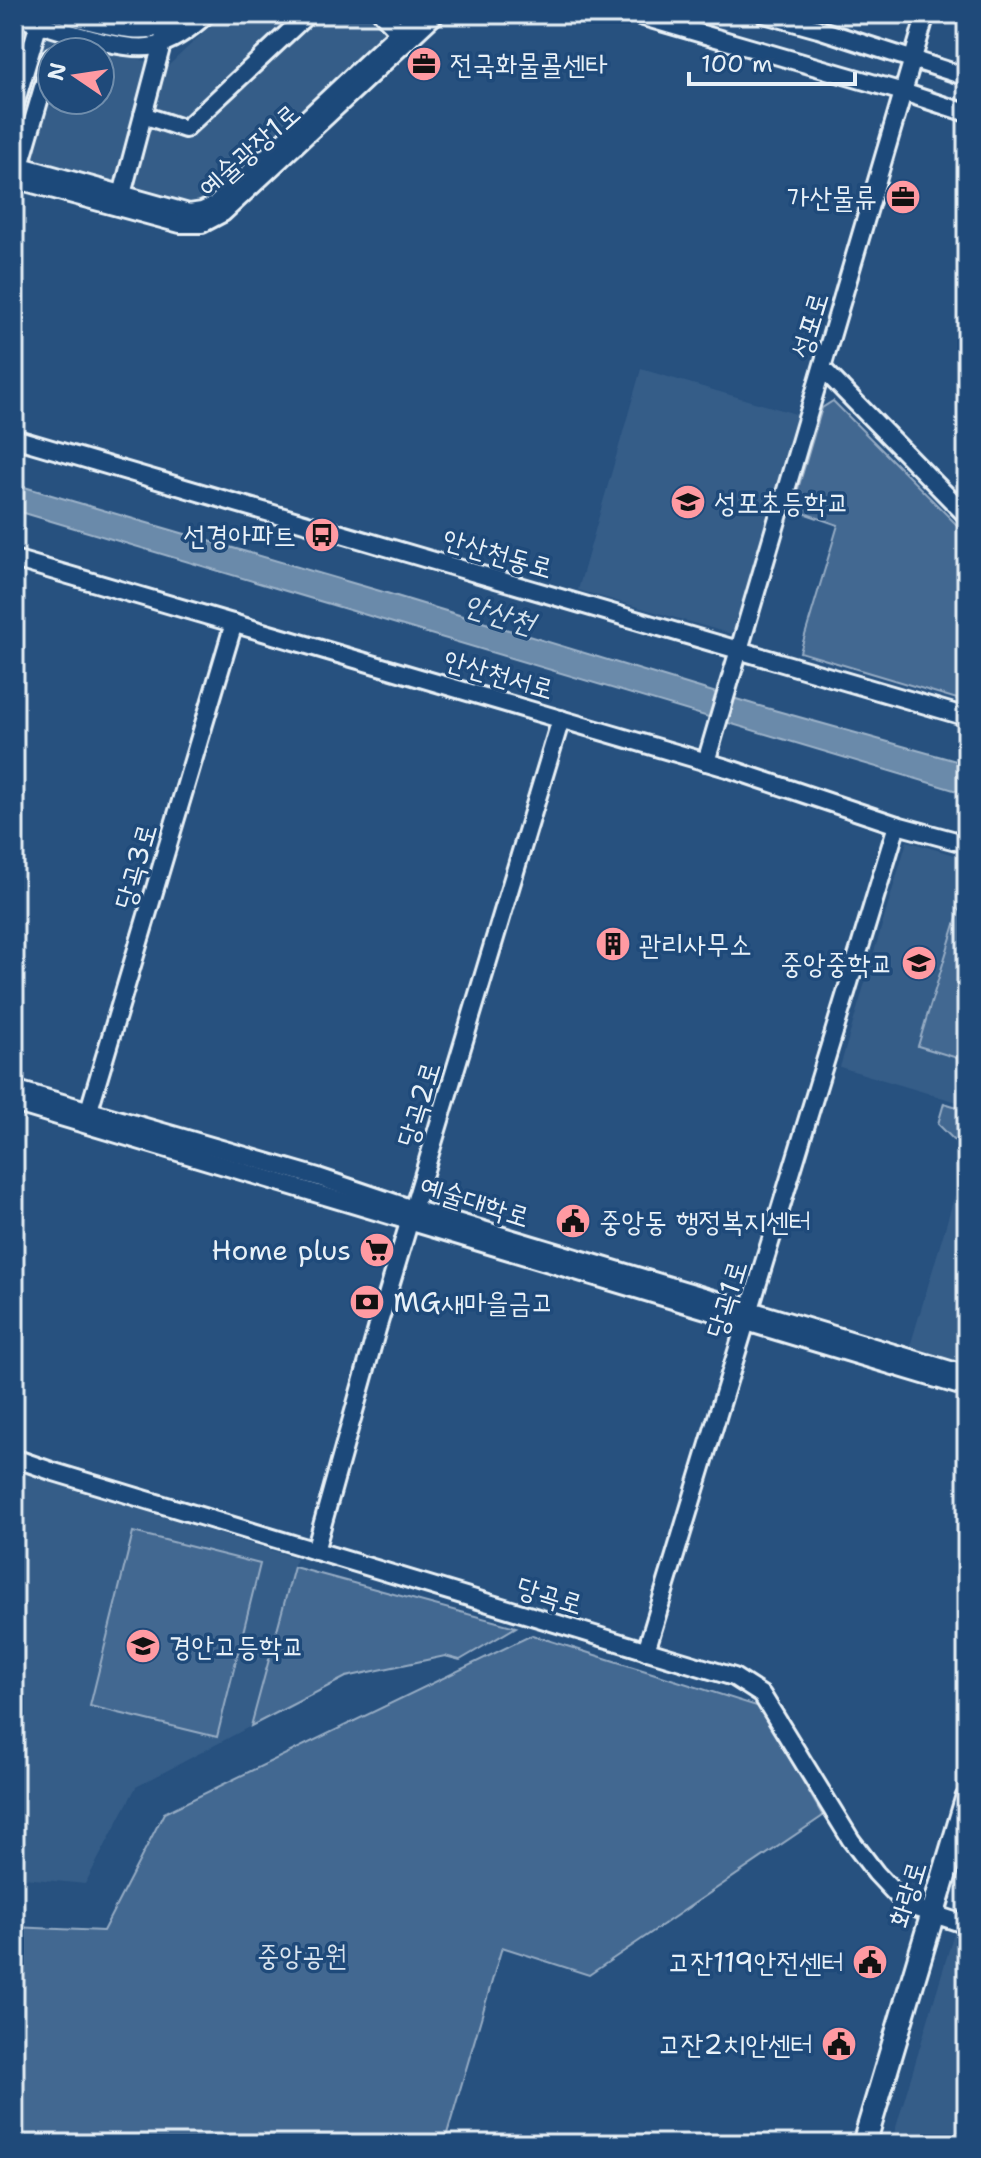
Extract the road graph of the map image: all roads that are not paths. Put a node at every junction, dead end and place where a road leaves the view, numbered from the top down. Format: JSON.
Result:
{"nodes":[{"id":1,"x":184,"y":14,"type":"edge"},
{"id":2,"x":207,"y":14,"type":"edge"},
{"id":3,"x":308,"y":14,"type":"edge"},
{"id":4,"x":382,"y":14,"type":"edge"},
{"id":5,"x":418,"y":14,"type":"edge"},
{"id":6,"x":436,"y":14,"type":"edge"},
{"id":7,"x":633,"y":14,"type":"edge"},
{"id":8,"x":764,"y":14,"type":"edge"},
{"id":9,"x":926,"y":14,"type":"edge"},
{"id":10,"x":14,"y":16,"type":"edge"},
{"id":11,"x":63,"y":18,"type":"edge"},
{"id":12,"x":40,"y":19,"type":"edge"},
{"id":13,"x":167,"y":25,"type":"junction"},
{"id":14,"x":403,"y":36,"type":"junction"},
{"id":15,"x":162,"y":42,"type":"junction"},
{"id":16,"x":912,"y":61,"type":"junction"},
{"id":17,"x":967,"y":77,"type":"edge"},
{"id":18,"x":903,"y":92,"type":"junction"},
{"id":19,"x":14,"y":108,"type":"edge"},
{"id":20,"x":36,"y":110,"type":"edge"},
{"id":21,"x":967,"y":113,"type":"edge"},
{"id":22,"x":143,"y":115,"type":"junction"},
{"id":23,"x":16,"y":175,"type":"edge"},
{"id":24,"x":120,"y":201,"type":"junction"},
{"id":25,"x":823,"y":369,"type":"junction"},
{"id":26,"x":14,"y":438,"type":"edge"},
{"id":27,"x":967,"y":516,"type":"edge"},
{"id":28,"x":14,"y":559,"type":"edge"},
{"id":29,"x":234,"y":623,"type":"junction"},
{"id":30,"x":740,"y":650,"type":"junction"},
{"id":31,"x":967,"y":717,"type":"edge"},
{"id":32,"x":561,"y":719,"type":"junction"},
{"id":33,"x":706,"y":762,"type":"junction"},
{"id":34,"x":897,"y":825,"type":"junction"},
{"id":35,"x":967,"y":844,"type":"edge"},
{"id":36,"x":14,"y":1089,"type":"edge"},
{"id":37,"x":14,"y":1103,"type":"edge"},
{"id":38,"x":87,"y":1117,"type":"junction"},
{"id":39,"x":411,"y":1215,"type":"junction"},
{"id":40,"x":748,"y":1316,"type":"junction"},
{"id":41,"x":967,"y":1375,"type":"edge"},
{"id":42,"x":967,"y":1388,"type":"edge"},
{"id":43,"x":14,"y":1458,"type":"edge"},
{"id":44,"x":315,"y":1551,"type":"junction"},
{"id":45,"x":646,"y":1651,"type":"junction"},
{"id":46,"x":967,"y":1799,"type":"edge"},
{"id":47,"x":932,"y":1915,"type":"junction"},
{"id":48,"x":967,"y":1925,"type":"edge"},
{"id":49,"x":864,"y":2144,"type":"edge"}],
"edges":[{"from":1,"to":13,"type":"street"},
{"from":2,"to":15,"type":"street"},
{"from":3,"to":22,"type":"street"},
{"from":4,"to":14,"type":"street"},
{"from":5,"to":14,"type":"street","name":"예술광장1로"},
{"from":6,"to":14,"type":"street","name":"예술광장1로"},
{"from":7,"to":18,"type":"street"},
{"from":8,"to":16,"type":"street"},
{"from":9,"to":16,"type":"street","name":"성포로"},
{"from":10,"to":12,"type":"street"},
{"from":11,"to":12,"type":"street"},
{"from":11,"to":13,"type":"street"},
{"from":11,"to":15,"type":"street"},
{"from":12,"to":19,"type":"street"},
{"from":13,"to":15,"type":"street"},
{"from":14,"to":24,"type":"street","name":"예술광장1로"},
{"from":15,"to":22,"type":"street"},
{"from":16,"to":17,"type":"street"},
{"from":16,"to":18,"type":"street","name":"성포로"},
{"from":18,"to":21,"type":"street"},
{"from":18,"to":25,"type":"street","name":"성포로"},
{"from":20,"to":23,"type":"street"},
{"from":22,"to":24,"type":"street"},
{"from":23,"to":24,"type":"street","name":"예술광장1로"},
{"from":25,"to":27,"type":"street"},
{"from":25,"to":30,"type":"street","name":"성포로"},
{"from":26,"to":30,"type":"street","name":"안산천동로"},
{"from":28,"to":29,"type":"street","name":"안산천서로"},
{"from":29,"to":32,"type":"street","name":"안산천서로"},
{"from":29,"to":38,"type":"street","name":"당곡3로"},
{"from":30,"to":31,"type":"street","name":"안산천동로"},
{"from":30,"to":33,"type":"street","name":"성포로"},
{"from":32,"to":33,"type":"street","name":"안산천서로"},
{"from":32,"to":39,"type":"street","name":"당곡2로"},
{"from":33,"to":34,"type":"street","name":"안산천서로"},
{"from":34,"to":35,"type":"street","name":"안산천서로"},
{"from":34,"to":40,"type":"street","name":"당곡1로"},
{"from":36,"to":38,"type":"street","name":"예술대학로"},
{"from":37,"to":38,"type":"street","name":"예술대학로"},
{"from":38,"to":39,"type":"street","name":"예술대학로"},
{"from":39,"to":40,"type":"street","name":"예술대학로"},
{"from":39,"to":44,"type":"street","name":"당곡2로"},
{"from":40,"to":41,"type":"street","name":"예술대학로"},
{"from":40,"to":42,"type":"street","name":"예술대학로"},
{"from":40,"to":45,"type":"street","name":"당곡1로"},
{"from":43,"to":44,"type":"street","name":"당곡로"},
{"from":44,"to":45,"type":"street","name":"당곡로"},
{"from":45,"to":47,"type":"street","name":"당곡로"},
{"from":46,"to":47,"type":"main road","name":"화랑로"},
{"from":47,"to":48,"type":"street","name":"당곡로"},
{"from":47,"to":49,"type":"main road","name":"화랑로"}]}
